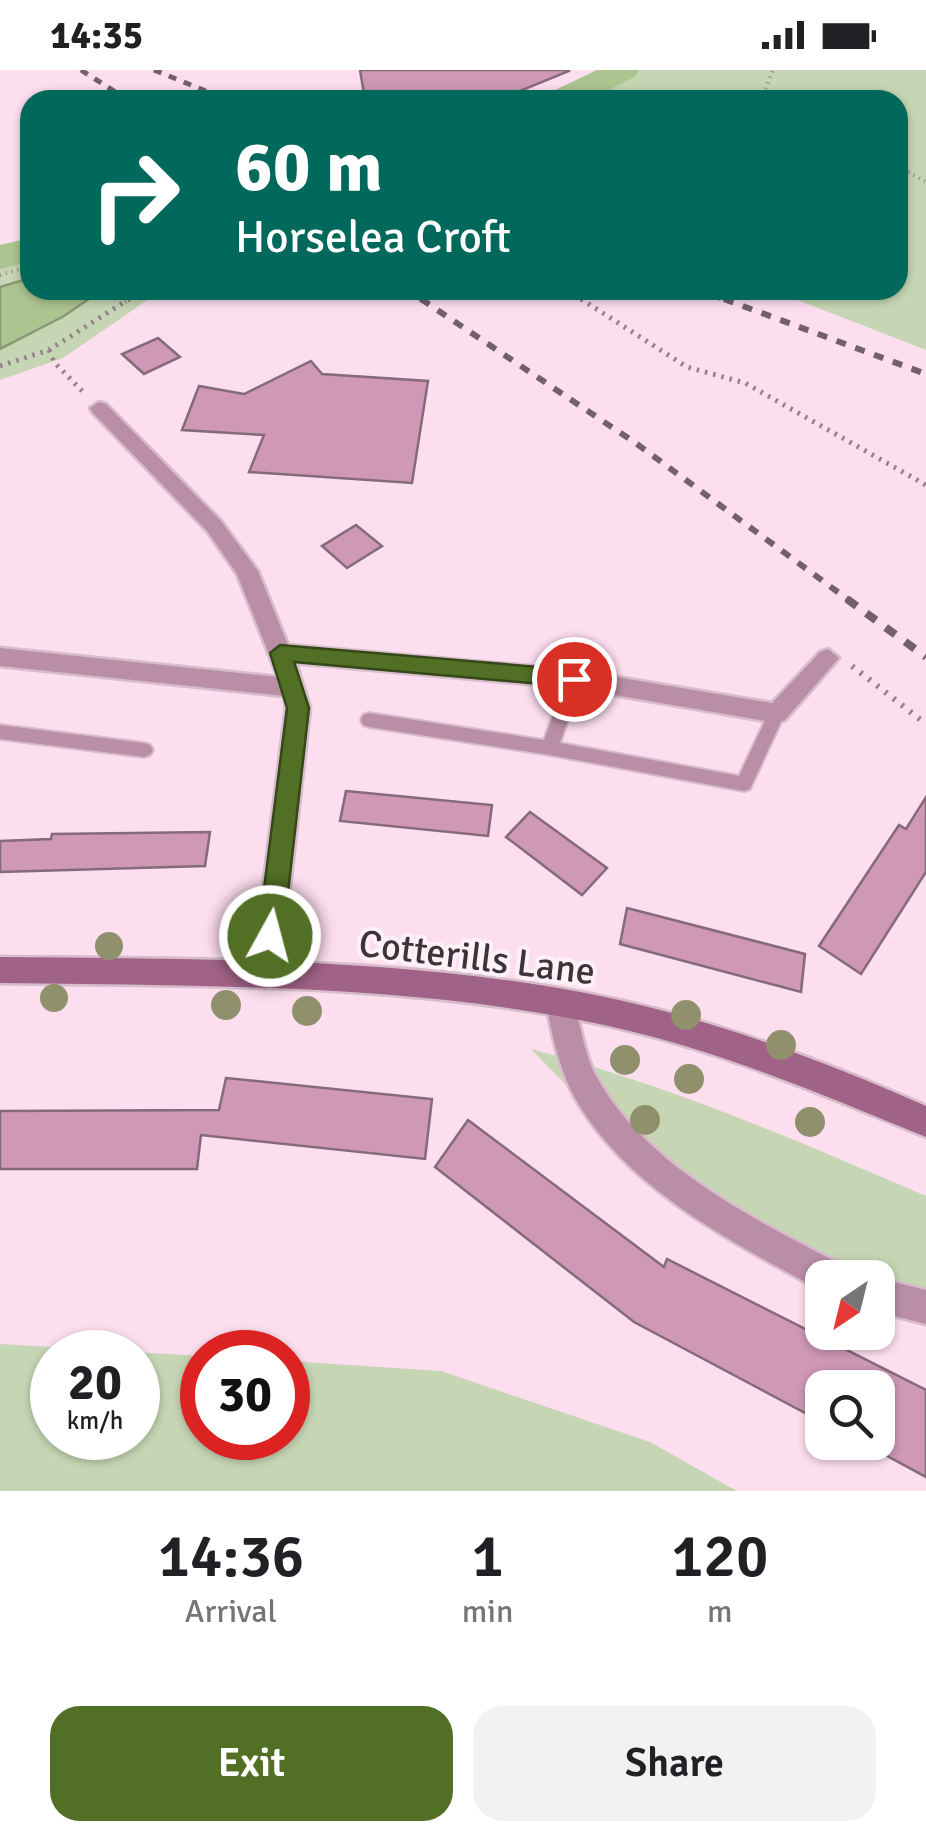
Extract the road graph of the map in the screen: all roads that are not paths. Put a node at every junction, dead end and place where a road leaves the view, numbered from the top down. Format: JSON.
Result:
{"nodes":[{"id":1,"x":99,"y":408,"type":"road end"},
{"id":2,"x":280,"y":653,"type":"junction"},
{"id":3,"x":0,"y":657,"type":"edge"},
{"id":4,"x":828,"y":658,"type":"road end"},
{"id":5,"x":574,"y":679,"type":"junction"},
{"id":6,"x":294,"y":688,"type":"junction"},
{"id":7,"x":777,"y":713,"type":"junction"},
{"id":8,"x":369,"y":720,"type":"dead end"},
{"id":9,"x":0,"y":732,"type":"edge"},
{"id":10,"x":550,"y":748,"type":"junction"},
{"id":11,"x":144,"y":750,"type":"dead end"},
{"id":12,"x":0,"y":970,"type":"edge"},
{"id":13,"x":266,"y":974,"type":"junction"},
{"id":14,"x":560,"y":1003,"type":"junction"},
{"id":15,"x":925,"y":1119,"type":"edge"},
{"id":16,"x":805,"y":1262,"type":"edge"},
{"id":17,"x":895,"y":1299,"type":"edge"},
{"id":18,"x":926,"y":1307,"type":"edge"}],
"edges":[{"from":1,"to":2,"type":"street"},
{"from":2,"to":5,"type":"street"},
{"from":2,"to":6,"type":"street"},
{"from":3,"to":6,"type":"street"},
{"from":4,"to":7,"type":"street"},
{"from":5,"to":7,"type":"street"},
{"from":5,"to":10,"type":"lane"},
{"from":6,"to":13,"type":"street"},
{"from":7,"to":10,"type":"lane"},
{"from":8,"to":10,"type":"lane"},
{"from":9,"to":11,"type":"lane"},
{"from":12,"to":13,"type":"street","name":"Cotterills Lane"},
{"from":13,"to":14,"type":"street","name":"Cotterills Lane"},
{"from":14,"to":15,"type":"street","name":"Cotterills Lane"},
{"from":14,"to":16,"type":"street"},
{"from":17,"to":18,"type":"street"}]}
